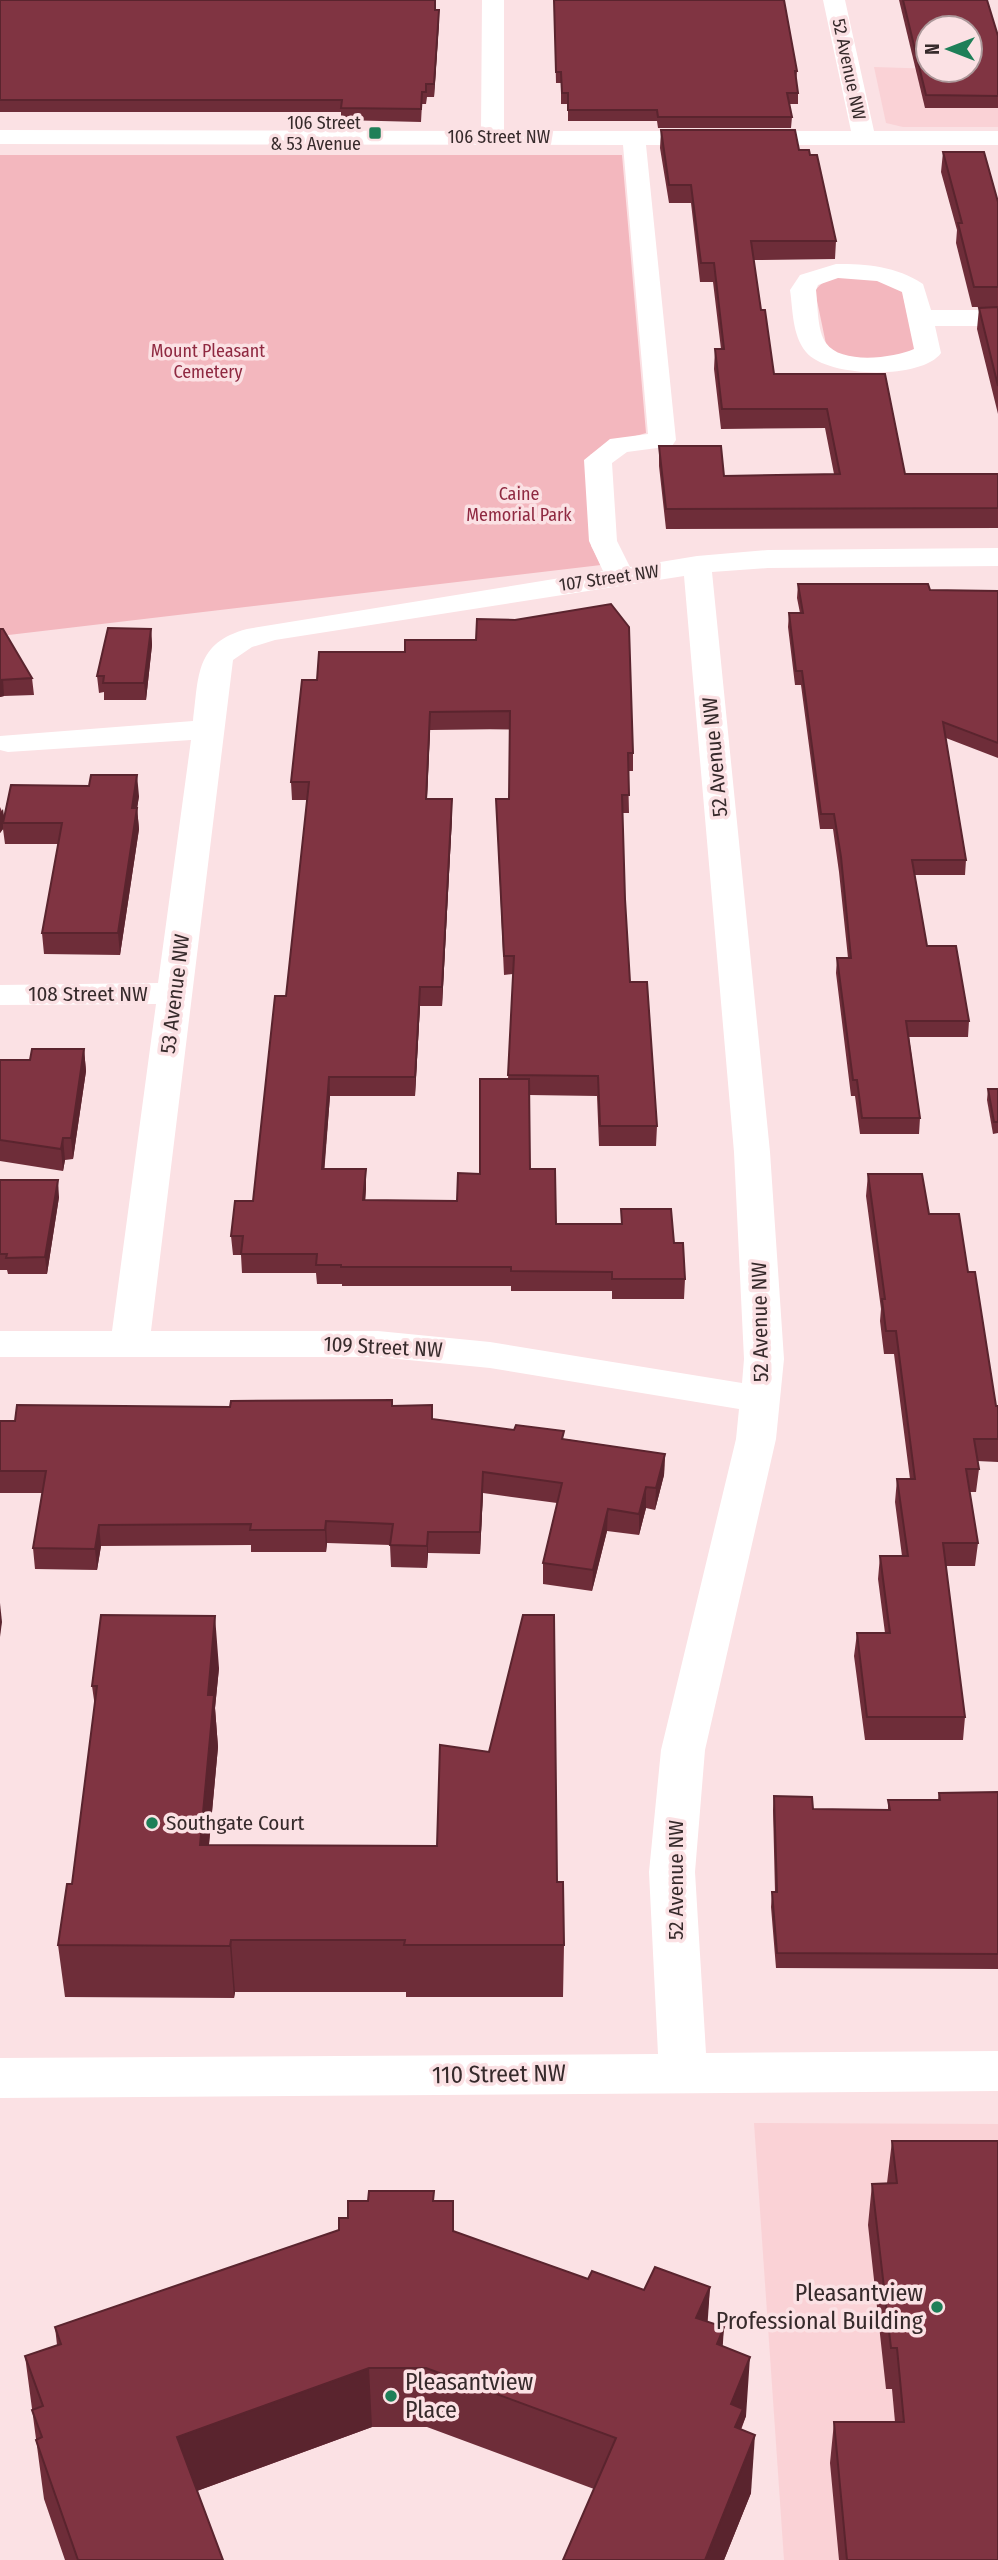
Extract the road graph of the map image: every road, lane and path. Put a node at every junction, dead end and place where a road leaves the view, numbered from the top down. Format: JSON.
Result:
{"nodes":[{"id":1,"x":493,"y":0,"type":"edge"},
{"id":2,"x":834,"y":0,"type":"edge"},
{"id":3,"x":0,"y":137,"type":"edge"},
{"id":4,"x":492,"y":138,"type":"junction"},
{"id":5,"x":634,"y":138,"type":"junction"},
{"id":6,"x":864,"y":138,"type":"junction"},
{"id":7,"x":998,"y":138,"type":"edge"},
{"id":8,"x":920,"y":318,"type":"junction"},
{"id":9,"x":998,"y":318,"type":"edge"},
{"id":10,"x":998,"y":556,"type":"edge"},
{"id":11,"x":697,"y":565,"type":"junction"},
{"id":12,"x":620,"y":576,"type":"junction"},
{"id":13,"x":226,"y":648,"type":"joint"},
{"id":14,"x":208,"y":729,"type":"junction"},
{"id":15,"x":8,"y":743,"type":"dead end"},
{"id":16,"x":175,"y":993,"type":"junction"},
{"id":17,"x":0,"y":995,"type":"edge"},
{"id":18,"x":0,"y":1344,"type":"edge"},
{"id":19,"x":130,"y":1344,"type":"junction"},
{"id":20,"x":761,"y":1399,"type":"junction"},
{"id":21,"x":998,"y":2071,"type":"edge"},
{"id":22,"x":683,"y":2072,"type":"junction"},
{"id":23,"x":0,"y":2078,"type":"edge"}],
"edges":[{"from":1,"to":4,"type":"street"},
{"from":2,"to":6,"type":"street","name":"52 Avenue NW"},
{"from":3,"to":4,"type":"street","name":"106 Street NW"},
{"from":4,"to":5,"type":"street","name":"106 Street NW"},
{"from":5,"to":6,"type":"street","name":"106 Street NW"},
{"from":5,"to":12,"type":"street"},
{"from":6,"to":7,"type":"street","name":"106 Street NW"},
{"from":8,"to":8,"type":"street"},
{"from":8,"to":9,"type":"street"},
{"from":10,"to":11,"type":"street","name":"107 Street NW"},
{"from":11,"to":12,"type":"street","name":"107 Street NW"},
{"from":11,"to":20,"type":"street","name":"52 Avenue NW"},
{"from":12,"to":13,"type":"street","name":"107 Street NW"},
{"from":13,"to":14,"type":"street","name":"53 Avenue NW"},
{"from":14,"to":15,"type":"street"},
{"from":14,"to":16,"type":"street","name":"53 Avenue NW"},
{"from":16,"to":17,"type":"street","name":"108 Street NW"},
{"from":16,"to":19,"type":"street","name":"53 Avenue NW"},
{"from":18,"to":19,"type":"street","name":"109 Street NW"},
{"from":19,"to":20,"type":"street","name":"109 Street NW"},
{"from":20,"to":22,"type":"street","name":"52 Avenue NW"},
{"from":21,"to":22,"type":"street","name":"110 Street NW"},
{"from":22,"to":23,"type":"street","name":"110 Street NW"}]}
